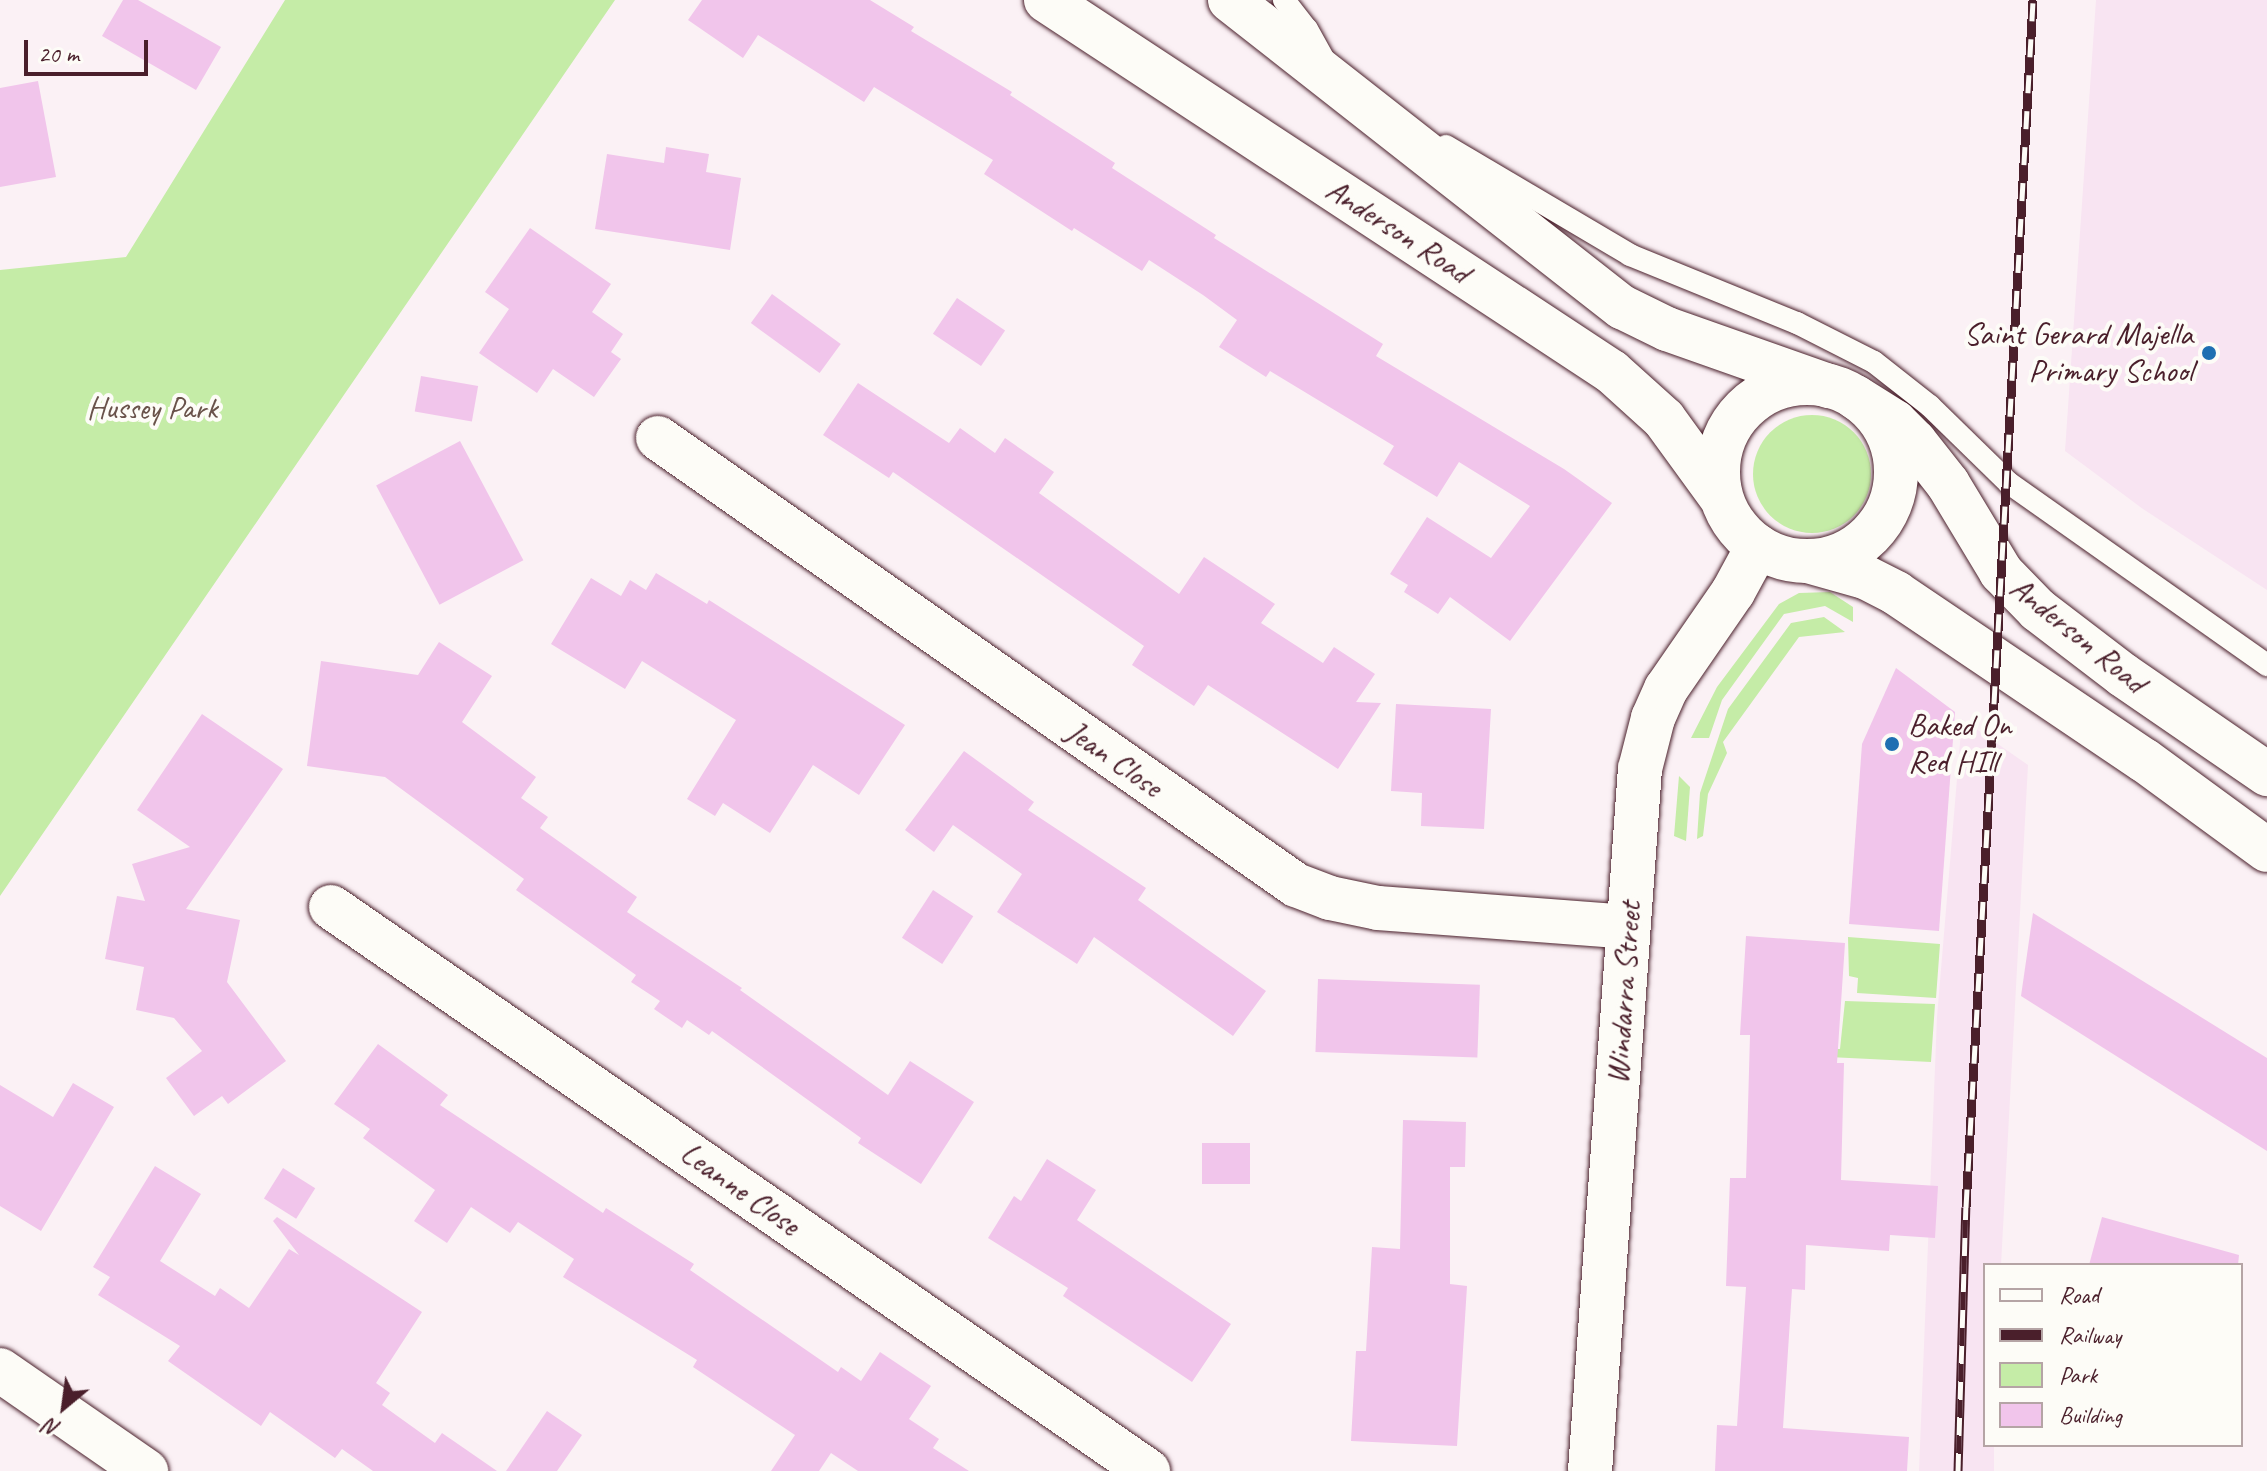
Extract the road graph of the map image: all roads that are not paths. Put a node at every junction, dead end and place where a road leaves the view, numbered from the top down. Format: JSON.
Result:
{"nodes":[{"id":1,"x":1046,"y":0,"type":"edge"},
{"id":2,"x":1230,"y":0,"type":"edge"},
{"id":3,"x":1284,"y":0,"type":"edge"},
{"id":4,"x":1334,"y":81,"type":"junction"},
{"id":5,"x":1842,"y":392,"type":"junction"},
{"id":6,"x":658,"y":438,"type":"dead end"},
{"id":7,"x":1720,"y":496,"type":"junction"},
{"id":8,"x":1758,"y":546,"type":"junction"},
{"id":9,"x":1808,"y":561,"type":"junction"},
{"id":10,"x":2267,"y":665,"type":"edge"},
{"id":11,"x":2267,"y":774,"type":"edge"},
{"id":12,"x":2267,"y":850,"type":"edge"},
{"id":13,"x":331,"y":907,"type":"dead end"},
{"id":14,"x":1628,"y":927,"type":"junction"},
{"id":15,"x":0,"y":1370,"type":"edge"},
{"id":16,"x":146,"y":1471,"type":"edge"},
{"id":17,"x":1148,"y":1471,"type":"edge"},
{"id":18,"x":1590,"y":1471,"type":"edge"}],
"edges":[{"from":1,"to":7,"type":"street","name":"Anderson Road"},
{"from":2,"to":4,"type":"street","name":"Anderson Road"},
{"from":3,"to":4,"type":"lane"},
{"from":4,"to":5,"type":"street","name":"Anderson Road"},
{"from":4,"to":10,"type":"lane"},
{"from":5,"to":7,"type":"street"},
{"from":5,"to":9,"type":"street"},
{"from":5,"to":11,"type":"street","name":"Anderson Road"},
{"from":6,"to":14,"type":"street","name":"Jean Close"},
{"from":7,"to":8,"type":"street"},
{"from":8,"to":9,"type":"street"},
{"from":8,"to":14,"type":"street","name":"Windarra Street"},
{"from":9,"to":12,"type":"street","name":"Anderson Road"},
{"from":13,"to":17,"type":"street","name":"Leanne Close"},
{"from":14,"to":18,"type":"street","name":"Windarra Street"},
{"from":15,"to":16,"type":"street"}]}
